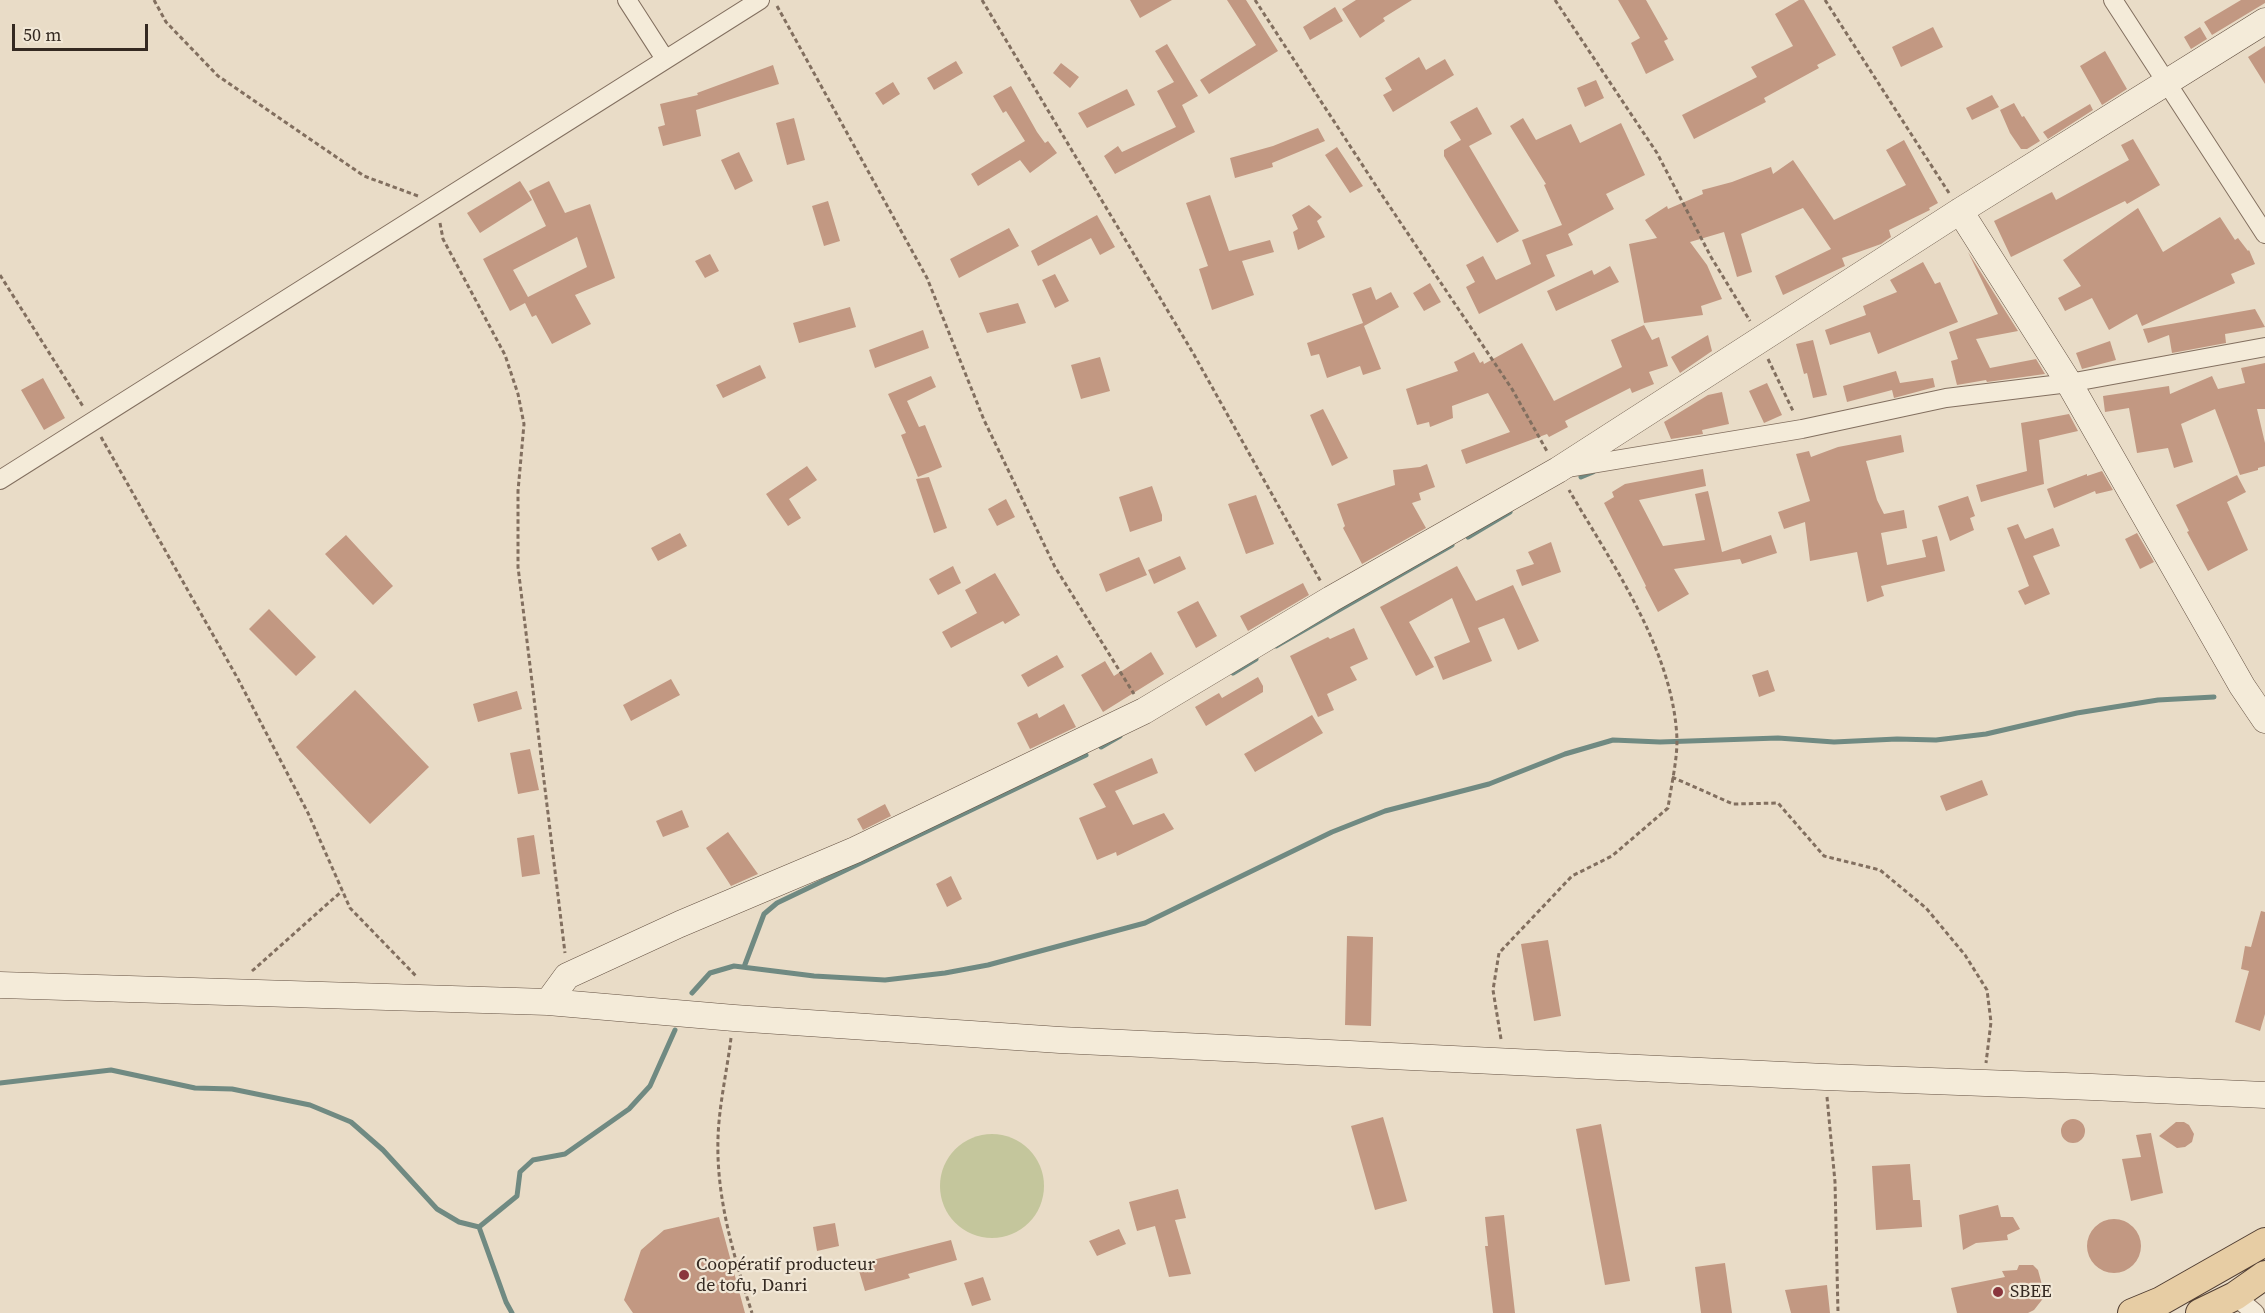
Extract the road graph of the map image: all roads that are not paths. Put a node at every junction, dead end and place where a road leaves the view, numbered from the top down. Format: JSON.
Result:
{"nodes":[{"id":1,"x":627,"y":0,"type":"edge"},
{"id":2,"x":760,"y":0,"type":"edge"},
{"id":3,"x":2113,"y":0,"type":"edge"},
{"id":4,"x":2265,"y":21,"type":"edge"},
{"id":5,"x":665,"y":59,"type":"junction"},
{"id":6,"x":2167,"y":82,"type":"junction"},
{"id":7,"x":1960,"y":211,"type":"junction"},
{"id":8,"x":2265,"y":234,"type":"edge"},
{"id":9,"x":2265,"y":347,"type":"edge"},
{"id":10,"x":2069,"y":383,"type":"junction"},
{"id":11,"x":1558,"y":470,"type":"junction"},
{"id":12,"x":0,"y":480,"type":"edge"},
{"id":13,"x":2265,"y":720,"type":"edge"},
{"id":14,"x":0,"y":985,"type":"edge"},
{"id":15,"x":548,"y":1002,"type":"junction"},
{"id":16,"x":2265,"y":1095,"type":"edge"},
{"id":17,"x":2265,"y":1242,"type":"edge"},
{"id":18,"x":2265,"y":1275,"type":"edge"},
{"id":19,"x":2245,"y":1304,"type":"edge"},
{"id":20,"x":2132,"y":1313,"type":"edge"},
{"id":21,"x":2200,"y":1313,"type":"edge"}],
"edges":[{"from":1,"to":5,"type":"street"},
{"from":2,"to":5,"type":"street"},
{"from":3,"to":6,"type":"street"},
{"from":4,"to":6,"type":"street"},
{"from":5,"to":12,"type":"street"},
{"from":6,"to":7,"type":"street"},
{"from":6,"to":8,"type":"street"},
{"from":7,"to":10,"type":"street"},
{"from":7,"to":11,"type":"street"},
{"from":9,"to":10,"type":"street"},
{"from":10,"to":11,"type":"street"},
{"from":10,"to":13,"type":"street"},
{"from":11,"to":15,"type":"street"},
{"from":14,"to":15,"type":"street"},
{"from":15,"to":16,"type":"street"},
{"from":17,"to":20,"type":"main road"},
{"from":18,"to":19,"type":"main road"},
{"from":19,"to":21,"type":"main road"}]}
